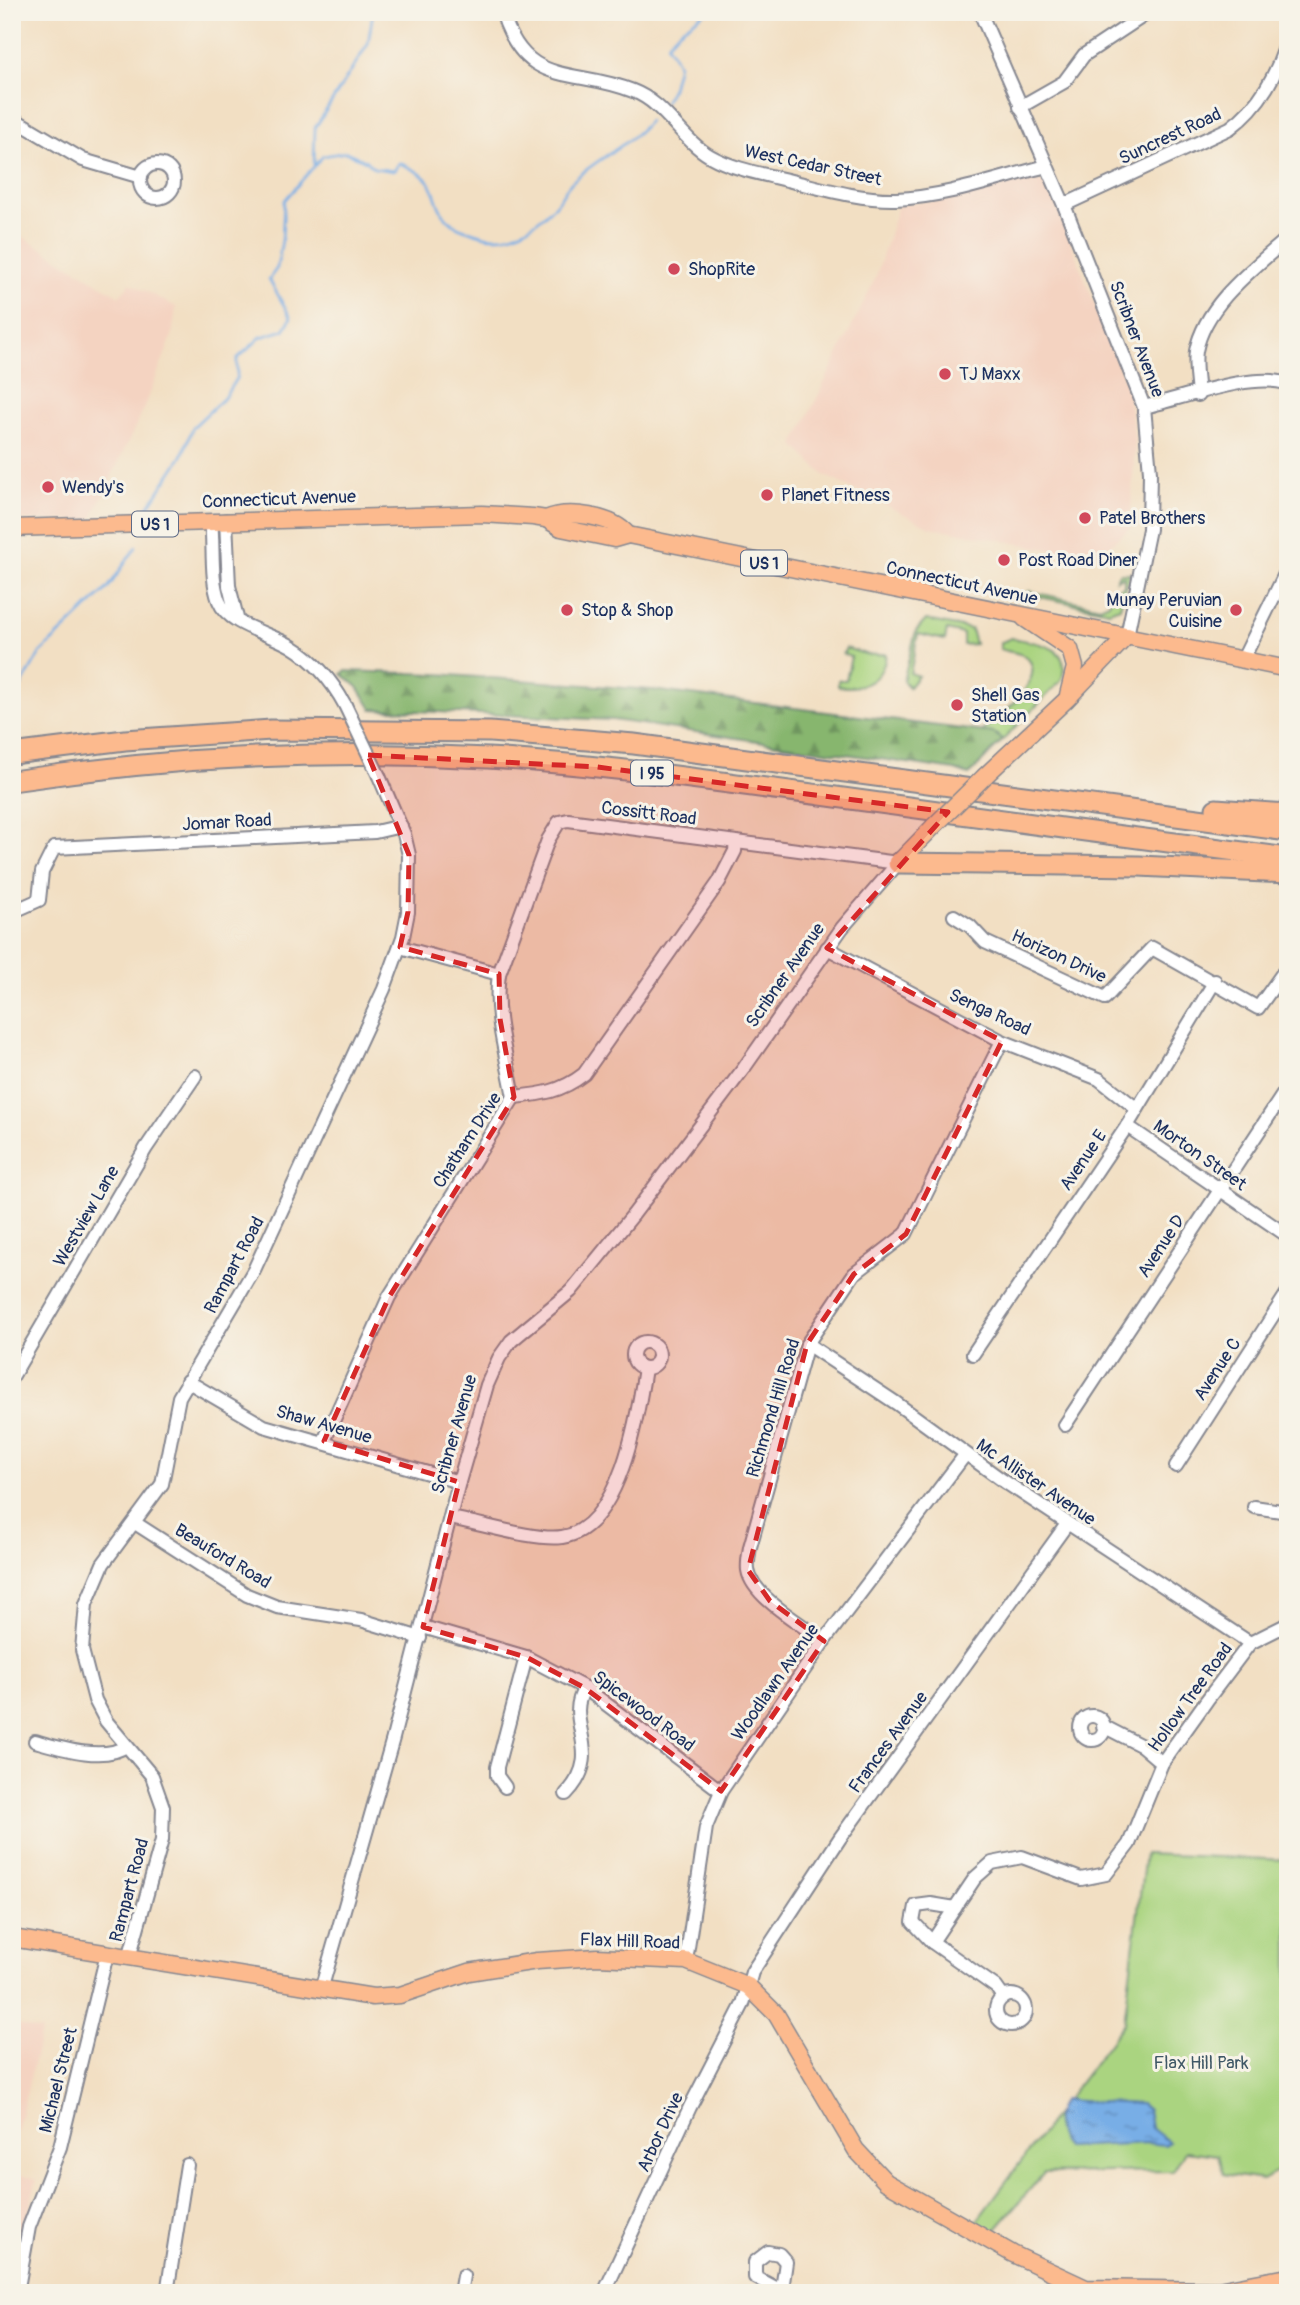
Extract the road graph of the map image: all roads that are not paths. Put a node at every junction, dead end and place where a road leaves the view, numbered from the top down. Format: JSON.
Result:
{"nodes":[{"id":1,"x":502,"y":12,"type":"edge"},
{"id":2,"x":981,"y":12,"type":"edge"},
{"id":3,"x":1149,"y":12,"type":"edge"},
{"id":4,"x":1288,"y":38,"type":"edge"},
{"id":5,"x":1020,"y":107,"type":"junction"},
{"id":6,"x":12,"y":118,"type":"edge"},
{"id":7,"x":1047,"y":166,"type":"junction"},
{"id":8,"x":141,"y":177,"type":"dead end"},
{"id":9,"x":1063,"y":205,"type":"junction"},
{"id":10,"x":1288,"y":238,"type":"edge"},
{"id":11,"x":1288,"y":384,"type":"edge"},
{"id":12,"x":1198,"y":395,"type":"junction"},
{"id":13,"x":1144,"y":407,"type":"junction"},
{"id":14,"x":219,"y":520,"type":"junction"},
{"id":15,"x":12,"y":528,"type":"edge"},
{"id":16,"x":1288,"y":568,"type":"edge"},
{"id":17,"x":1019,"y":614,"type":"junction"},
{"id":18,"x":1127,"y":636,"type":"junction"},
{"id":19,"x":1242,"y":661,"type":"junction"},
{"id":20,"x":1288,"y":669,"type":"edge"},
{"id":21,"x":1067,"y":699,"type":"junction"},
{"id":22,"x":12,"y":754,"type":"edge"},
{"id":23,"x":12,"y":781,"type":"edge"},
{"id":24,"x":1039,"y":798,"type":"junction"},
{"id":25,"x":1288,"y":814,"type":"edge"},
{"id":26,"x":401,"y":826,"type":"junction"},
{"id":27,"x":1288,"y":831,"type":"edge"},
{"id":28,"x":736,"y":842,"type":"junction"},
{"id":29,"x":1288,"y":858,"type":"edge"},
{"id":30,"x":898,"y":863,"type":"junction"},
{"id":31,"x":1288,"y":873,"type":"edge"},
{"id":32,"x":12,"y":912,"type":"edge"},
{"id":33,"x":954,"y":916,"type":"dead end"},
{"id":34,"x":400,"y":947,"type":"junction"},
{"id":35,"x":827,"y":948,"type":"junction"},
{"id":36,"x":1288,"y":967,"type":"edge"},
{"id":37,"x":499,"y":974,"type":"junction"},
{"id":38,"x":1215,"y":981,"type":"junction"},
{"id":39,"x":1002,"y":1041,"type":"junction"},
{"id":40,"x":195,"y":1076,"type":"dead end"},
{"id":41,"x":1288,"y":1087,"type":"edge"},
{"id":42,"x":514,"y":1097,"type":"junction"},
{"id":43,"x":1137,"y":1109,"type":"junction"},
{"id":44,"x":1127,"y":1126,"type":"junction"},
{"id":45,"x":1218,"y":1190,"type":"junction"},
{"id":46,"x":1288,"y":1236,"type":"edge"},
{"id":47,"x":1288,"y":1292,"type":"edge"},
{"id":48,"x":807,"y":1344,"type":"junction"},
{"id":49,"x":973,"y":1354,"type":"dead end"},
{"id":50,"x":645,"y":1368,"type":"dead end"},
{"id":51,"x":12,"y":1377,"type":"edge"},
{"id":52,"x":187,"y":1381,"type":"junction"},
{"id":53,"x":1065,"y":1425,"type":"dead end"},
{"id":54,"x":324,"y":1441,"type":"junction"},
{"id":55,"x":965,"y":1455,"type":"junction"},
{"id":56,"x":1176,"y":1466,"type":"dead end"},
{"id":57,"x":459,"y":1482,"type":"junction"},
{"id":58,"x":1254,"y":1507,"type":"dead end"},
{"id":59,"x":1286,"y":1509,"type":"edge"},
{"id":60,"x":450,"y":1518,"type":"junction"},
{"id":61,"x":135,"y":1523,"type":"junction"},
{"id":62,"x":1067,"y":1524,"type":"junction"},
{"id":63,"x":1288,"y":1624,"type":"edge"},
{"id":64,"x":421,"y":1632,"type":"junction"},
{"id":65,"x":824,"y":1641,"type":"junction"},
{"id":66,"x":1250,"y":1643,"type":"junction"},
{"id":67,"x":526,"y":1657,"type":"junction"},
{"id":68,"x":585,"y":1688,"type":"junction"},
{"id":69,"x":1103,"y":1727,"type":"dead end"},
{"id":70,"x":35,"y":1741,"type":"dead end"},
{"id":71,"x":126,"y":1746,"type":"junction"},
{"id":72,"x":1162,"y":1763,"type":"junction"},
{"id":73,"x":505,"y":1787,"type":"dead end"},
{"id":74,"x":720,"y":1791,"type":"junction"},
{"id":75,"x":566,"y":1794,"type":"dead end"},
{"id":76,"x":955,"y":1908,"type":"junction"},
{"id":77,"x":12,"y":1938,"type":"edge"},
{"id":78,"x":932,"y":1942,"type":"junction"},
{"id":79,"x":107,"y":1954,"type":"junction"},
{"id":80,"x":129,"y":1958,"type":"junction"},
{"id":81,"x":686,"y":1961,"type":"junction"},
{"id":82,"x":748,"y":1986,"type":"junction"},
{"id":83,"x":321,"y":1990,"type":"junction"},
{"id":84,"x":1003,"y":1997,"type":"dead end"},
{"id":85,"x":187,"y":2165,"type":"dead end"},
{"id":86,"x":463,"y":2276,"type":"dead end"},
{"id":87,"x":1288,"y":2277,"type":"edge"},
{"id":88,"x":1079,"y":2290,"type":"edge"},
{"id":89,"x":17,"y":2293,"type":"edge"},
{"id":90,"x":167,"y":2293,"type":"edge"},
{"id":91,"x":460,"y":2293,"type":"edge"},
{"id":92,"x":604,"y":2293,"type":"edge"}],
"edges":[{"from":1,"to":7,"type":"street","name":"West Cedar Street"},
{"from":2,"to":5,"type":"street","name":"Scribner Avenue"},
{"from":3,"to":5,"type":"street"},
{"from":4,"to":9,"type":"street","name":"Suncrest Road"},
{"from":5,"to":7,"type":"street","name":"Scribner Avenue"},
{"from":6,"to":8,"type":"street"},
{"from":7,"to":9,"type":"street","name":"Scribner Avenue"},
{"from":9,"to":13,"type":"street","name":"Scribner Avenue"},
{"from":10,"to":12,"type":"street"},
{"from":11,"to":12,"type":"street"},
{"from":12,"to":13,"type":"street"},
{"from":13,"to":18,"type":"street","name":"Scribner Avenue"},
{"from":14,"to":15,"type":"main road","name":"Connecticut Avenue","number":"US 1"},
{"from":14,"to":17,"type":"main road","name":"Connecticut Avenue","number":"US 1"},
{"from":14,"to":26,"type":"street","name":"Rampart Road","bridge":true},
{"from":16,"to":19,"type":"street"},
{"from":17,"to":18,"type":"main road","name":"Connecticut Avenue","number":"US 1"},
{"from":17,"to":21,"type":"main road"},
{"from":18,"to":19,"type":"main road","name":"Connecticut Avenue","number":"US 1"},
{"from":18,"to":21,"type":"main road","name":"Scribner Avenue"},
{"from":19,"to":20,"type":"main road","name":"Connecticut Avenue","number":"US 1"},
{"from":21,"to":30,"type":"main road","name":"Scribner Avenue","bridge":true},
{"from":22,"to":24,"type":"highway","number":"I 95"},
{"from":23,"to":29,"type":"highway","number":"I 95"},
{"from":24,"to":25,"type":"highway"},
{"from":24,"to":27,"type":"highway","number":"I 95"},
{"from":26,"to":32,"type":"street","name":"Jomar Road"},
{"from":26,"to":34,"type":"street","name":"Rampart Road"},
{"from":28,"to":30,"type":"street","name":"Cossitt Road"},
{"from":28,"to":37,"type":"street","name":"Cossitt Road"},
{"from":28,"to":42,"type":"street","name":"Chatham Drive"},
{"from":30,"to":31,"type":"highway"},
{"from":30,"to":35,"type":"street","name":"Scribner Avenue"},
{"from":33,"to":38,"type":"street","name":"Horizon Drive"},
{"from":34,"to":37,"type":"street"},
{"from":34,"to":52,"type":"street","name":"Rampart Road"},
{"from":35,"to":39,"type":"street","name":"Senga Road"},
{"from":35,"to":57,"type":"street","name":"Scribner Avenue"},
{"from":36,"to":38,"type":"street"},
{"from":37,"to":42,"type":"street","name":"Cossitt Road"},
{"from":38,"to":43,"type":"street","name":"Avenue E"},
{"from":39,"to":43,"type":"street","name":"Senga Road"},
{"from":39,"to":48,"type":"street","name":"Richmond Hill Road"},
{"from":40,"to":51,"type":"street","name":"Westview Lane"},
{"from":41,"to":45,"type":"street","name":"Avenue D"},
{"from":42,"to":54,"type":"street","name":"Chatham Drive"},
{"from":43,"to":44,"type":"street","name":"Avenue E"},
{"from":44,"to":45,"type":"street","name":"Morton Street"},
{"from":44,"to":49,"type":"street","name":"Avenue E"},
{"from":45,"to":46,"type":"street","name":"Morton Street"},
{"from":45,"to":53,"type":"street","name":"Avenue D"},
{"from":47,"to":56,"type":"street","name":"Avenue C"},
{"from":48,"to":55,"type":"street","name":"Mc Allister Avenue"},
{"from":48,"to":65,"type":"street","name":"Richmond Hill Road"},
{"from":50,"to":60,"type":"street"},
{"from":52,"to":54,"type":"street","name":"Shaw Avenue"},
{"from":52,"to":61,"type":"street","name":"Rampart Road"},
{"from":54,"to":57,"type":"street","name":"Shaw Avenue"},
{"from":55,"to":62,"type":"street","name":"Mc Allister Avenue"},
{"from":55,"to":65,"type":"street","name":"Woodlawn Avenue"},
{"from":57,"to":60,"type":"street","name":"Scribner Avenue"},
{"from":58,"to":59,"type":"street"},
{"from":60,"to":64,"type":"street","name":"Scribner Avenue"},
{"from":61,"to":64,"type":"street","name":"Beauford Road"},
{"from":61,"to":71,"type":"street","name":"Rampart Road"},
{"from":62,"to":66,"type":"street","name":"Mc Allister Avenue"},
{"from":62,"to":82,"type":"street","name":"Frances Avenue"},
{"from":63,"to":66,"type":"street","name":"Hollow Tree Road"},
{"from":64,"to":67,"type":"street","name":"Spicewood Road"},
{"from":64,"to":83,"type":"street","name":"Scribner Avenue"},
{"from":65,"to":74,"type":"street","name":"Woodlawn Avenue"},
{"from":66,"to":72,"type":"street","name":"Hollow Tree Road"},
{"from":67,"to":68,"type":"street","name":"Spicewood Road"},
{"from":67,"to":73,"type":"street"},
{"from":68,"to":74,"type":"street","name":"Spicewood Road"},
{"from":68,"to":75,"type":"street"},
{"from":69,"to":72,"type":"street"},
{"from":70,"to":71,"type":"street"},
{"from":71,"to":80,"type":"street","name":"Rampart Road"},
{"from":72,"to":76,"type":"street","name":"Hollow Tree Road"},
{"from":74,"to":81,"type":"street","name":"Woodlawn Avenue"},
{"from":76,"to":78,"type":"street","name":"Hollow Tree Road"},
{"from":76,"to":78,"type":"street"},
{"from":77,"to":79,"type":"main road","name":"Flax Hill Road"},
{"from":78,"to":84,"type":"street"},
{"from":79,"to":80,"type":"main road","name":"Flax Hill Road"},
{"from":79,"to":89,"type":"street","name":"Michael Street"},
{"from":80,"to":83,"type":"main road","name":"Flax Hill Road"},
{"from":81,"to":82,"type":"main road","name":"Flax Hill Road"},
{"from":81,"to":83,"type":"main road","name":"Flax Hill Road"},
{"from":82,"to":88,"type":"main road","name":"Flax Hill Road"},
{"from":82,"to":92,"type":"street","name":"Arbor Drive"},
{"from":85,"to":90,"type":"street"},
{"from":86,"to":91,"type":"street"},
{"from":87,"to":88,"type":"main road","name":"Flax Hill Road"}]}
